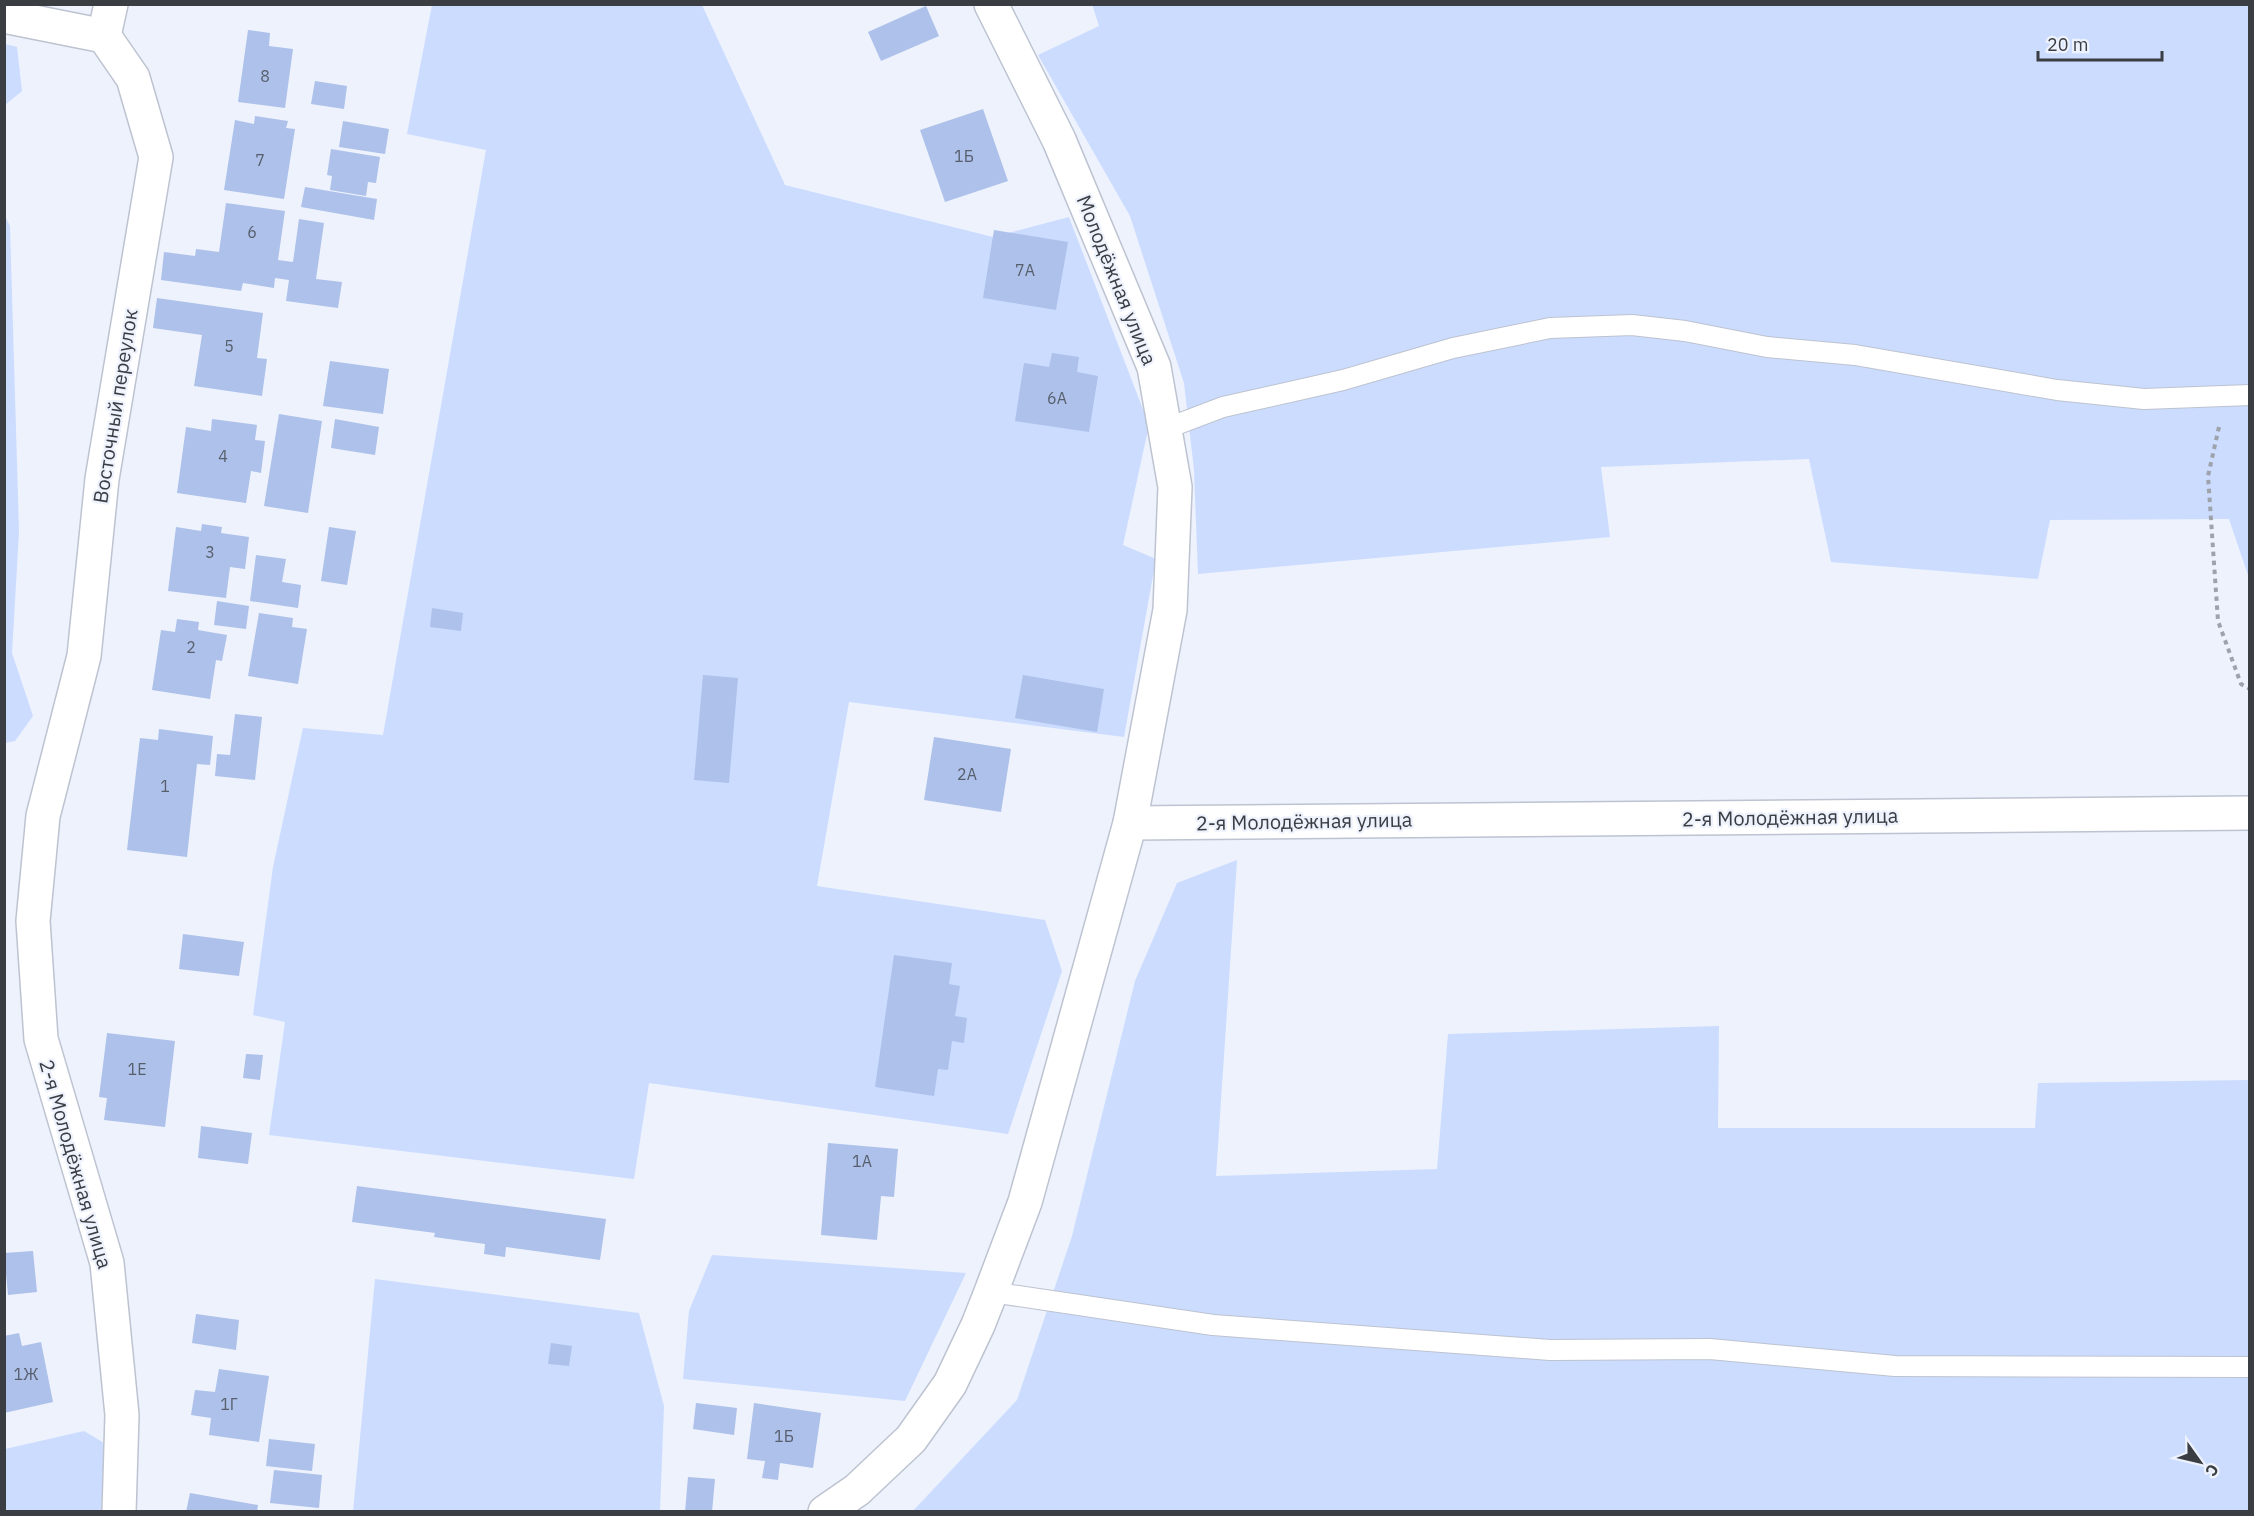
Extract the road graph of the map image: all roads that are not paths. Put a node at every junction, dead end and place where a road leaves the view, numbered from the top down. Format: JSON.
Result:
{"nodes":[{"id":1,"x":111,"y":4,"type":"edge"},
{"id":2,"x":990,"y":4,"type":"edge"},
{"id":3,"x":4,"y":16,"type":"edge"},
{"id":4,"x":104,"y":36,"type":"junction"},
{"id":5,"x":2250,"y":395,"type":"edge"},
{"id":6,"x":1165,"y":429,"type":"junction"},
{"id":7,"x":2250,"y":813,"type":"edge"},
{"id":8,"x":43,"y":816,"type":"joint"},
{"id":9,"x":1130,"y":823,"type":"junction"},
{"id":10,"x":991,"y":1292,"type":"junction"},
{"id":11,"x":2250,"y":1367,"type":"edge"},
{"id":12,"x":119,"y":1512,"type":"edge"},
{"id":13,"x":825,"y":1512,"type":"edge"}],
"edges":[{"from":1,"to":4,"type":"street"},
{"from":2,"to":6,"type":"street","name":"Молодёжная улица"},
{"from":3,"to":4,"type":"street"},
{"from":4,"to":8,"type":"street","name":"Восточный переулок"},
{"from":5,"to":6,"type":"lane"},
{"from":6,"to":9,"type":"street","name":"Молодёжная улица"},
{"from":7,"to":9,"type":"street","name":"2-я Молодёжная улица"},
{"from":8,"to":12,"type":"street","name":"2-я Молодёжная улица"},
{"from":9,"to":10,"type":"street"},
{"from":10,"to":11,"type":"lane"},
{"from":10,"to":13,"type":"street"}]}
